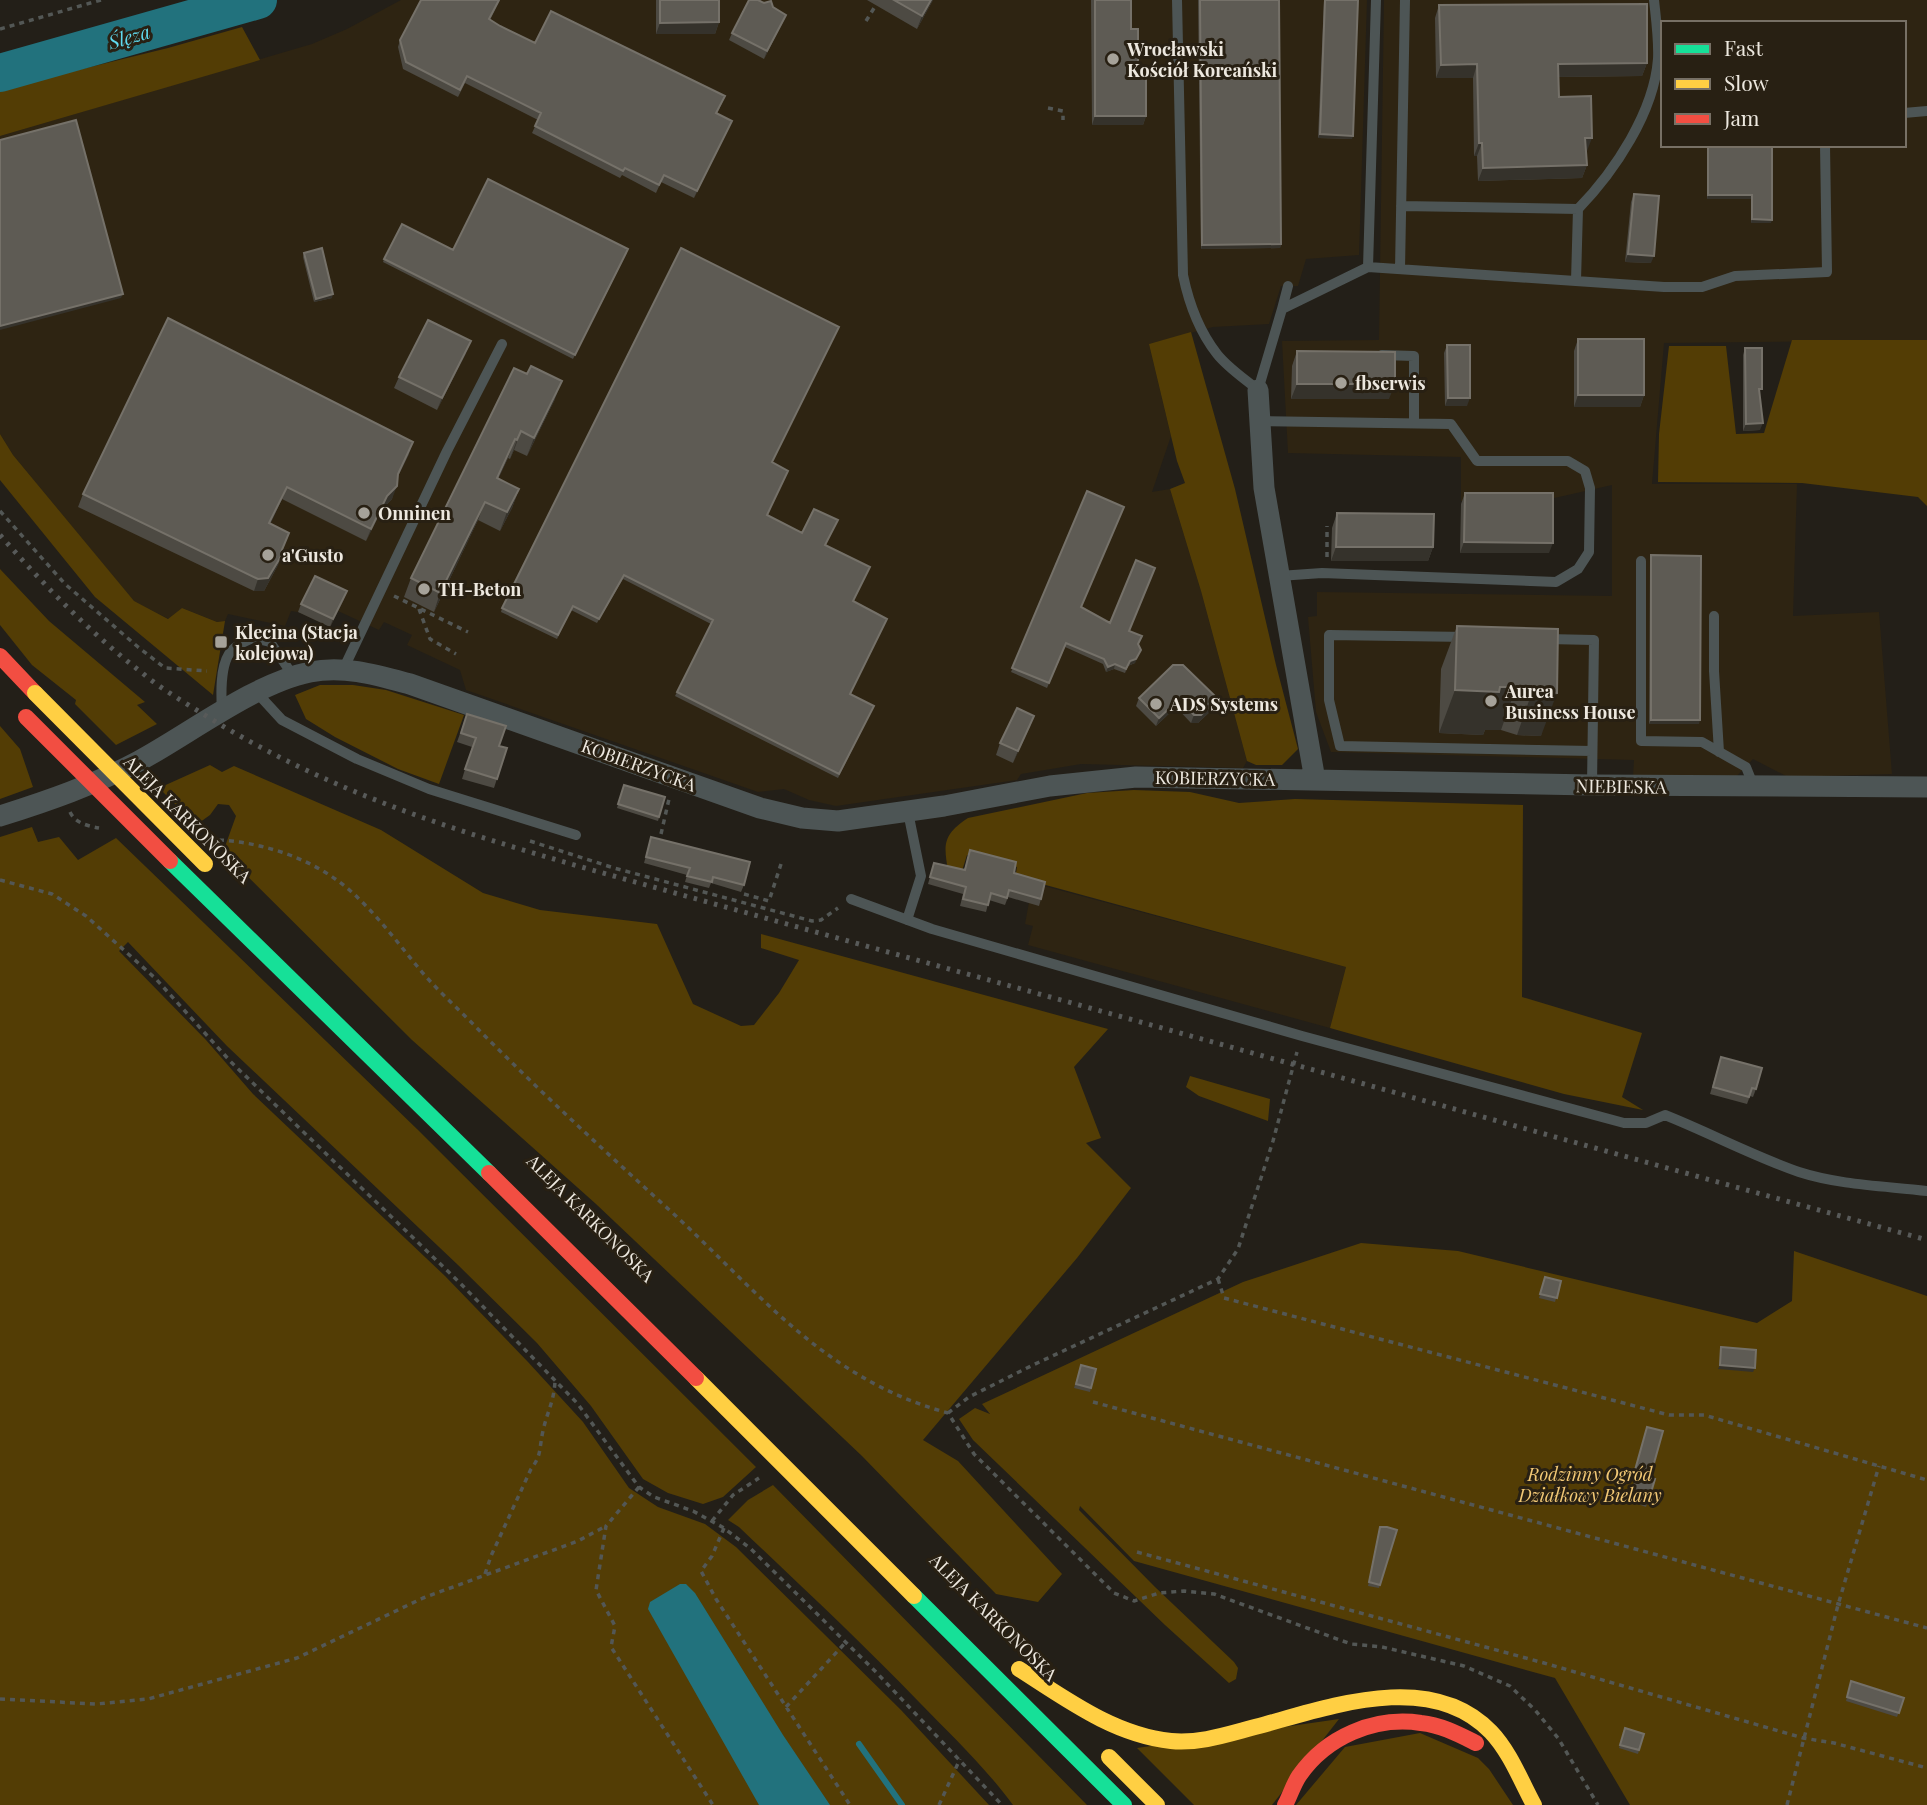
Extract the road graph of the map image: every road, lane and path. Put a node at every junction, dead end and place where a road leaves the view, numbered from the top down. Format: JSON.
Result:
{"nodes":[{"id":1,"x":101,"y":0,"type":"edge"},
{"id":2,"x":1177,"y":0,"type":"edge"},
{"id":3,"x":1376,"y":0,"type":"edge"},
{"id":4,"x":1405,"y":0,"type":"edge"},
{"id":5,"x":1654,"y":0,"type":"edge"},
{"id":6,"x":876,"y":5,"type":"dead end"},
{"id":7,"x":866,"y":21,"type":"dead end"},
{"id":8,"x":0,"y":29,"type":"edge"},
{"id":9,"x":1048,"y":108,"type":"dead end"},
{"id":10,"x":1927,"y":111,"type":"edge"},
{"id":11,"x":1906,"y":113,"type":"edge"},
{"id":12,"x":1063,"y":120,"type":"dead end"},
{"id":13,"x":1825,"y":147,"type":"edge"},
{"id":14,"x":1401,"y":206,"type":"junction"},
{"id":15,"x":1578,"y":209,"type":"junction"},
{"id":16,"x":1368,"y":267,"type":"junction"},
{"id":17,"x":1400,"y":269,"type":"junction"},
{"id":18,"x":1576,"y":281,"type":"junction"},
{"id":19,"x":1288,"y":286,"type":"dead end"},
{"id":20,"x":1283,"y":309,"type":"junction"},
{"id":21,"x":502,"y":344,"type":"dead end"},
{"id":22,"x":1368,"y":355,"type":"edge"},
{"id":23,"x":1258,"y":390,"type":"junction"},
{"id":24,"x":1259,"y":421,"type":"junction"},
{"id":25,"x":1414,"y":423,"type":"junction"},
{"id":26,"x":0,"y":511,"type":"edge"},
{"id":27,"x":1327,"y":526,"type":"dead end"},
{"id":28,"x":1642,"y":561,"type":"dead end"},
{"id":29,"x":1326,"y":573,"type":"junction"},
{"id":30,"x":1279,"y":576,"type":"junction"},
{"id":31,"x":381,"y":589,"type":"junction"},
{"id":32,"x":418,"y":607,"type":"junction"},
{"id":33,"x":1714,"y":616,"type":"dead end"},
{"id":34,"x":468,"y":632,"type":"dead end"},
{"id":35,"x":1483,"y":638,"type":"edge"},
{"id":36,"x":1538,"y":639,"type":"edge"},
{"id":37,"x":456,"y":654,"type":"dead end"},
{"id":38,"x":0,"y":656,"type":"edge"},
{"id":39,"x":342,"y":670,"type":"junction"},
{"id":40,"x":223,"y":672,"type":"junction"},
{"id":41,"x":294,"y":677,"type":"junction"},
{"id":42,"x":257,"y":693,"type":"junction"},
{"id":43,"x":222,"y":712,"type":"junction"},
{"id":44,"x":22,"y":713,"type":"dead end"},
{"id":45,"x":1592,"y":751,"type":"junction"},
{"id":46,"x":1718,"y":752,"type":"junction"},
{"id":47,"x":1315,"y":780,"type":"junction"},
{"id":48,"x":1592,"y":785,"type":"junction"},
{"id":49,"x":1754,"y":787,"type":"junction"},
{"id":50,"x":1927,"y":787,"type":"edge"},
{"id":51,"x":63,"y":796,"type":"junction"},
{"id":52,"x":667,"y":796,"type":"edge"},
{"id":53,"x":908,"y":812,"type":"junction"},
{"id":54,"x":0,"y":816,"type":"edge"},
{"id":55,"x":111,"y":830,"type":"dead end"},
{"id":56,"x":662,"y":834,"type":"dead end"},
{"id":57,"x":576,"y":835,"type":"dead end"},
{"id":58,"x":217,"y":839,"type":"dead end"},
{"id":59,"x":530,"y":841,"type":"dead end"},
{"id":60,"x":781,"y":864,"type":"dead end"},
{"id":61,"x":210,"y":868,"type":"dead end"},
{"id":62,"x":0,"y":880,"type":"edge"},
{"id":63,"x":744,"y":894,"type":"edge"},
{"id":64,"x":851,"y":898,"type":"joint"},
{"id":65,"x":907,"y":920,"type":"junction"},
{"id":66,"x":1302,"y":1035,"type":"junction"},
{"id":67,"x":1927,"y":1191,"type":"edge"},
{"id":68,"x":1218,"y":1279,"type":"junction"},
{"id":69,"x":555,"y":1381,"type":"junction"},
{"id":70,"x":1093,"y":1402,"type":"dead end"},
{"id":71,"x":948,"y":1413,"type":"junction"},
{"id":72,"x":1879,"y":1466,"type":"junction"},
{"id":73,"x":764,"y":1473,"type":"dead end"},
{"id":74,"x":1927,"y":1480,"type":"edge"},
{"id":75,"x":639,"y":1487,"type":"junction"},
{"id":76,"x":712,"y":1521,"type":"junction"},
{"id":77,"x":606,"y":1526,"type":"junction"},
{"id":78,"x":724,"y":1528,"type":"junction"},
{"id":79,"x":1137,"y":1552,"type":"dead end"},
{"id":80,"x":485,"y":1575,"type":"junction"},
{"id":81,"x":1838,"y":1605,"type":"junction"},
{"id":82,"x":1927,"y":1628,"type":"edge"},
{"id":83,"x":846,"y":1642,"type":"junction"},
{"id":84,"x":1351,"y":1644,"type":"dead end"},
{"id":85,"x":0,"y":1699,"type":"edge"},
{"id":86,"x":786,"y":1707,"type":"junction"},
{"id":87,"x":1077,"y":1726,"type":"dead end"},
{"id":88,"x":1803,"y":1738,"type":"junction"},
{"id":89,"x":1097,"y":1746,"type":"dead end"},
{"id":90,"x":960,"y":1759,"type":"junction"},
{"id":91,"x":1927,"y":1768,"type":"edge"},
{"id":92,"x":1524,"y":1788,"type":"junction"},
{"id":93,"x":713,"y":1805,"type":"edge"},
{"id":94,"x":850,"y":1805,"type":"edge"},
{"id":95,"x":939,"y":1805,"type":"edge"},
{"id":96,"x":1002,"y":1805,"type":"edge"},
{"id":97,"x":1124,"y":1805,"type":"edge"},
{"id":98,"x":1157,"y":1805,"type":"edge"},
{"id":99,"x":1285,"y":1805,"type":"edge"},
{"id":100,"x":1534,"y":1805,"type":"edge"},
{"id":101,"x":1787,"y":1805,"type":"edge"}],
"edges":[{"from":1,"to":8,"type":"path"},
{"from":2,"to":23,"type":"lane"},
{"from":3,"to":16,"type":"lane"},
{"from":4,"to":14,"type":"lane"},
{"from":5,"to":15,"type":"lane"},
{"from":6,"to":7,"type":"path"},
{"from":9,"to":12,"type":"path"},
{"from":10,"to":11,"type":"lane"},
{"from":13,"to":18,"type":"lane"},
{"from":14,"to":15,"type":"lane"},
{"from":14,"to":17,"type":"lane"},
{"from":15,"to":18,"type":"lane"},
{"from":16,"to":17,"type":"lane"},
{"from":16,"to":20,"type":"lane"},
{"from":17,"to":18,"type":"lane"},
{"from":19,"to":20,"type":"lane"},
{"from":20,"to":23,"type":"lane"},
{"from":21,"to":31,"type":"lane"},
{"from":22,"to":25,"type":"lane"},
{"from":23,"to":24,"type":"street"},
{"from":24,"to":25,"type":"lane"},
{"from":24,"to":30,"type":"street"},
{"from":25,"to":29,"type":"lane"},
{"from":26,"to":40,"type":"path"},
{"from":27,"to":29,"type":"path"},
{"from":28,"to":46,"type":"lane"},
{"from":29,"to":30,"type":"lane"},
{"from":30,"to":47,"type":"street"},
{"from":31,"to":32,"type":"path"},
{"from":31,"to":39,"type":"lane"},
{"from":32,"to":34,"type":"path"},
{"from":32,"to":37,"type":"path"},
{"from":33,"to":46,"type":"lane"},
{"from":35,"to":45,"type":"lane"},
{"from":36,"to":45,"type":"lane"},
{"from":38,"to":61,"type":"main road","name":"ALEJA KARKONOSKA","bridge":true},
{"from":39,"to":41,"type":"street","name":"KOBIERZYCKA"},
{"from":39,"to":53,"type":"street","name":"KOBIERZYCKA"},
{"from":40,"to":41,"type":"lane"},
{"from":40,"to":43,"type":"lane"},
{"from":41,"to":42,"type":"street","name":"KOBIERZYCKA"},
{"from":42,"to":43,"type":"street","name":"KOBIERZYCKA"},
{"from":42,"to":57,"type":"lane"},
{"from":43,"to":51,"type":"street","name":"KOBIERZYCKA"},
{"from":44,"to":97,"type":"main road","bridge":true},
{"from":45,"to":48,"type":"lane"},
{"from":46,"to":49,"type":"lane"},
{"from":47,"to":48,"type":"street","name":"NIEBIESKA"},
{"from":47,"to":53,"type":"street","name":"KOBIERZYCKA"},
{"from":48,"to":49,"type":"street","name":"NIEBIESKA"},
{"from":49,"to":50,"type":"street","name":"NIEBIESKA"},
{"from":51,"to":54,"type":"street","name":"KOBIERZYCKA"},
{"from":51,"to":55,"type":"path"},
{"from":52,"to":56,"type":"path"},
{"from":53,"to":65,"type":"lane"},
{"from":58,"to":71,"type":"path"},
{"from":59,"to":64,"type":"path"},
{"from":60,"to":63,"type":"path"},
{"from":62,"to":69,"type":"path"},
{"from":64,"to":65,"type":"lane"},
{"from":65,"to":66,"type":"lane"},
{"from":66,"to":67,"type":"lane"},
{"from":66,"to":68,"type":"path"},
{"from":68,"to":71,"type":"path"},
{"from":68,"to":72,"type":"path"},
{"from":69,"to":75,"type":"path"},
{"from":69,"to":80,"type":"path"},
{"from":70,"to":81,"type":"path"},
{"from":71,"to":84,"type":"path"},
{"from":72,"to":74,"type":"path"},
{"from":72,"to":81,"type":"path"},
{"from":73,"to":76,"type":"path"},
{"from":75,"to":76,"type":"path"},
{"from":75,"to":77,"type":"path"},
{"from":76,"to":78,"type":"path"},
{"from":77,"to":80,"type":"path"},
{"from":77,"to":93,"type":"path"},
{"from":78,"to":83,"type":"path"},
{"from":78,"to":86,"type":"path"},
{"from":79,"to":88,"type":"path"},
{"from":80,"to":85,"type":"path"},
{"from":81,"to":82,"type":"path"},
{"from":81,"to":88,"type":"path"},
{"from":83,"to":86,"type":"path"},
{"from":83,"to":90,"type":"path"},
{"from":86,"to":94,"type":"path"},
{"from":87,"to":92,"type":"main road","name":"ALEJA KARKONOSKA"},
{"from":88,"to":91,"type":"path"},
{"from":88,"to":101,"type":"path"},
{"from":89,"to":98,"type":"main road"},
{"from":90,"to":95,"type":"path"},
{"from":90,"to":96,"type":"path"},
{"from":92,"to":99,"type":"main road"},
{"from":92,"to":100,"type":"main road"}]}
